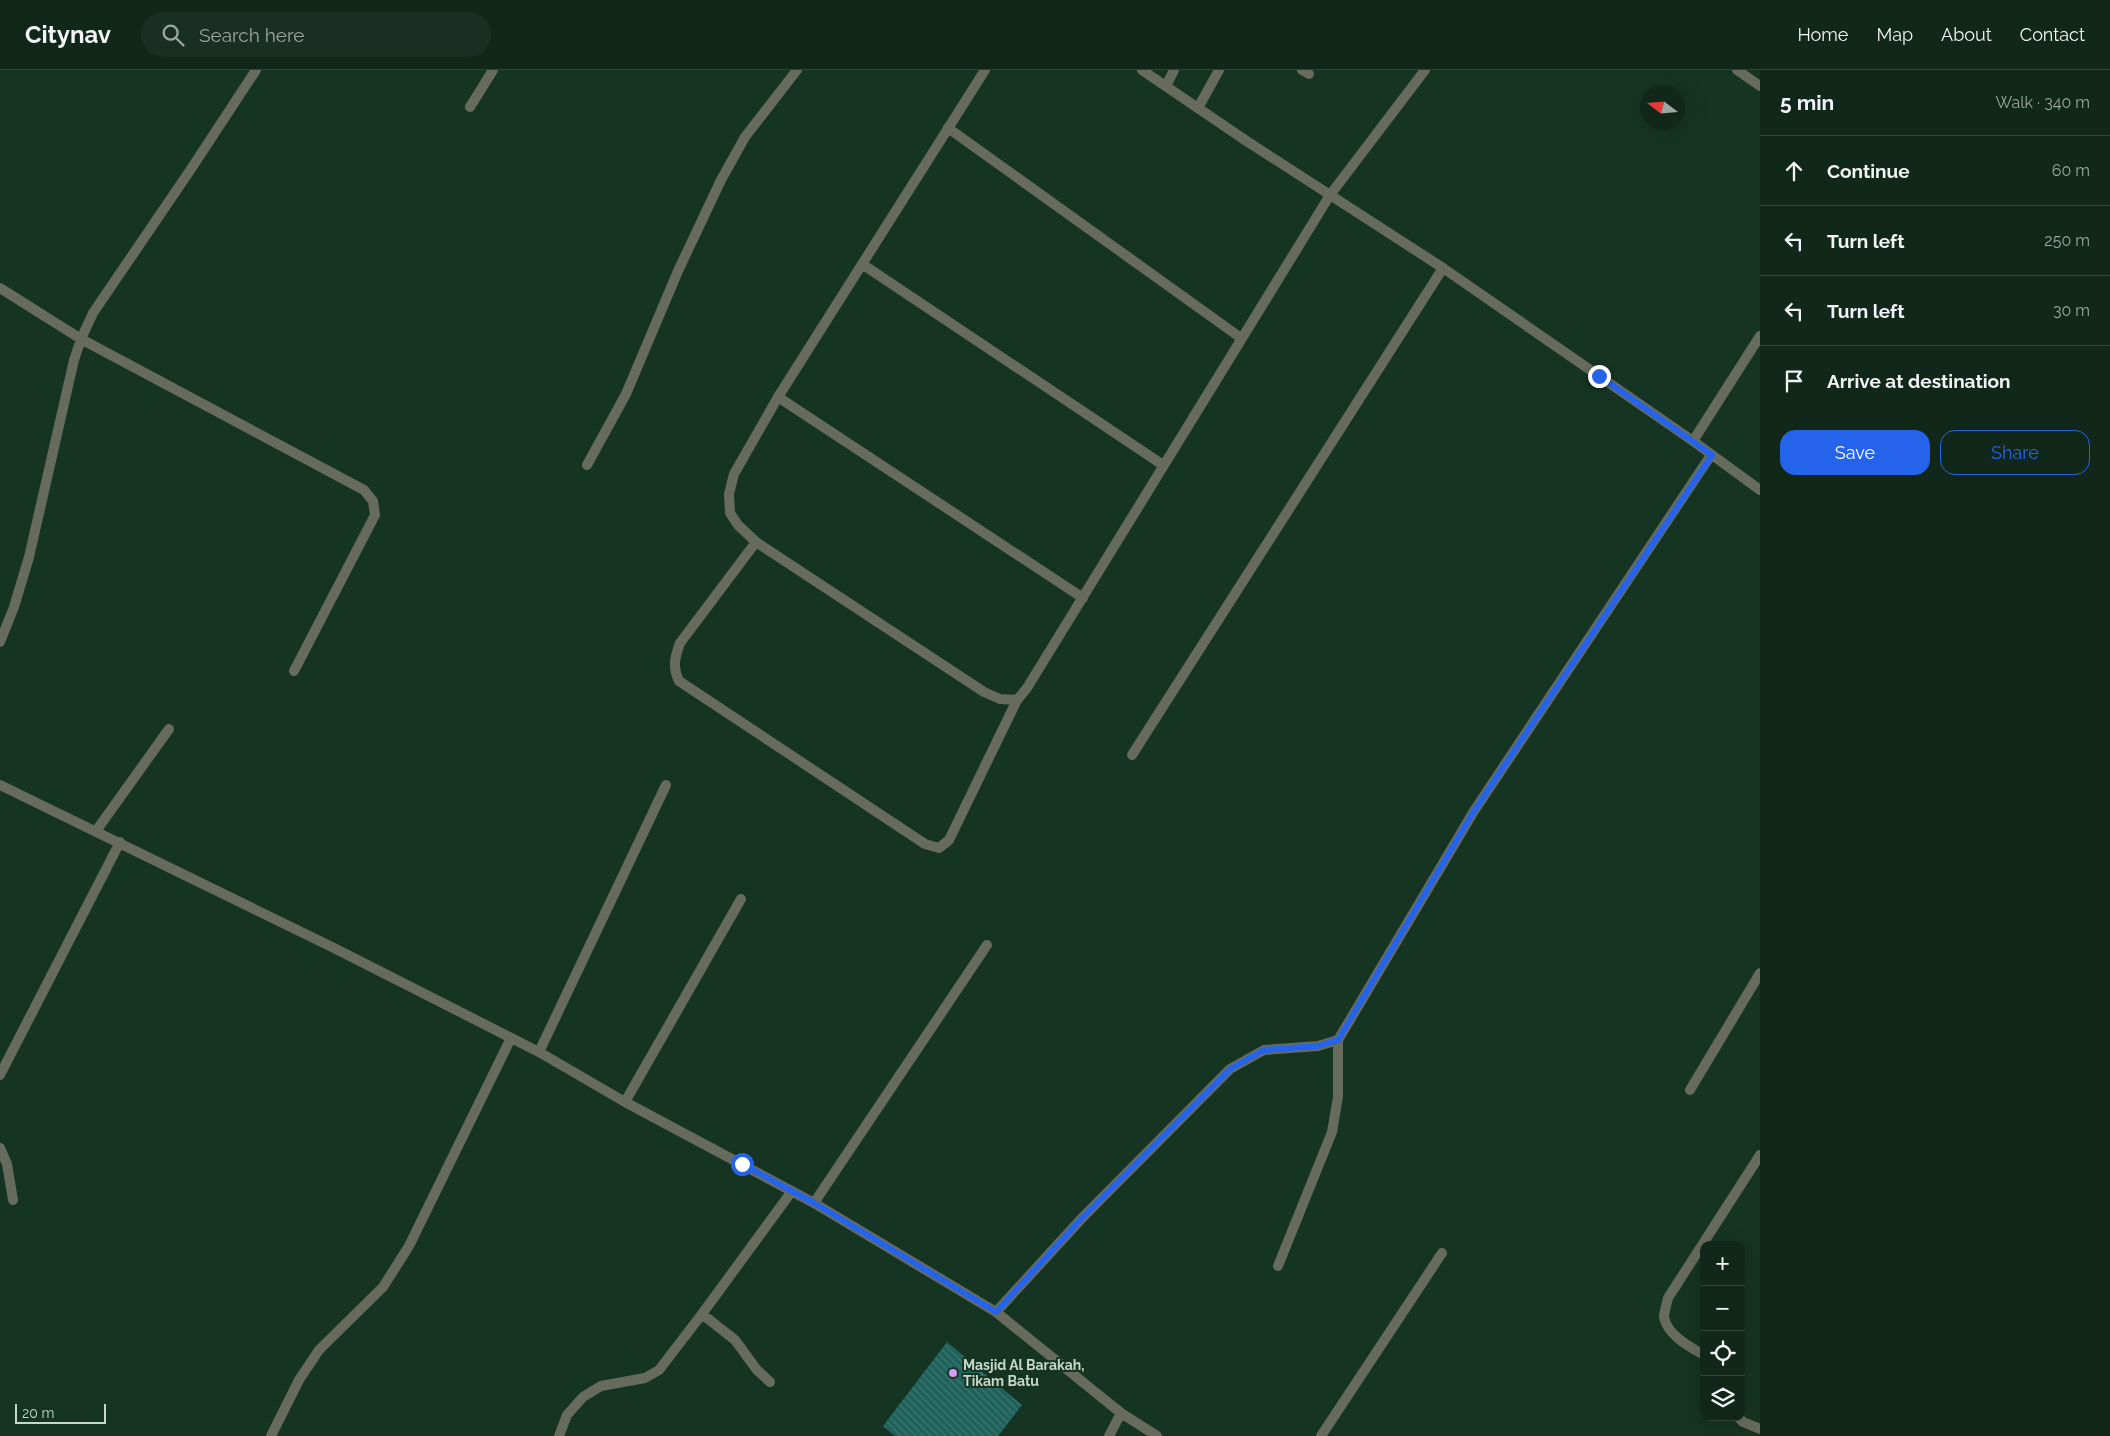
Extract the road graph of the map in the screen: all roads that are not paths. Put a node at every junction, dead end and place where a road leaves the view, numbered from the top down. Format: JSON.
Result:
{"nodes":[{"id":1,"x":256,"y":70,"type":"edge"},
{"id":2,"x":493,"y":70,"type":"edge"},
{"id":3,"x":797,"y":70,"type":"edge"},
{"id":4,"x":985,"y":70,"type":"edge"},
{"id":5,"x":1142,"y":70,"type":"edge"},
{"id":6,"x":1174,"y":70,"type":"edge"},
{"id":7,"x":1220,"y":70,"type":"edge"},
{"id":8,"x":1425,"y":70,"type":"edge"},
{"id":9,"x":1737,"y":70,"type":"edge"},
{"id":10,"x":1166,"y":86,"type":"junction"},
{"id":11,"x":1760,"y":86,"type":"edge"},
{"id":12,"x":470,"y":107,"type":"dead end"},
{"id":13,"x":1198,"y":108,"type":"junction"},
{"id":14,"x":948,"y":128,"type":"junction"},
{"id":15,"x":1330,"y":195,"type":"junction"},
{"id":16,"x":862,"y":264,"type":"junction"},
{"id":17,"x":1443,"y":268,"type":"junction"},
{"id":18,"x":0,"y":288,"type":"edge"},
{"id":19,"x":1760,"y":336,"type":"edge"},
{"id":20,"x":81,"y":338,"type":"junction"},
{"id":21,"x":1241,"y":338,"type":"junction"},
{"id":22,"x":778,"y":397,"type":"junction"},
{"id":23,"x":1692,"y":441,"type":"junction"},
{"id":24,"x":1712,"y":455,"type":"junction"},
{"id":25,"x":587,"y":465,"type":"dead end"},
{"id":26,"x":1163,"y":465,"type":"junction"},
{"id":27,"x":1760,"y":490,"type":"edge"},
{"id":28,"x":756,"y":542,"type":"junction"},
{"id":29,"x":1082,"y":598,"type":"junction"},
{"id":30,"x":0,"y":642,"type":"edge"},
{"id":31,"x":294,"y":671,"type":"dead end"},
{"id":32,"x":1017,"y":700,"type":"junction"},
{"id":33,"x":169,"y":730,"type":"dead end"},
{"id":34,"x":1132,"y":755,"type":"dead end"},
{"id":35,"x":0,"y":785,"type":"edge"},
{"id":36,"x":666,"y":785,"type":"dead end"},
{"id":37,"x":96,"y":831,"type":"junction"},
{"id":38,"x":120,"y":842,"type":"junction"},
{"id":39,"x":741,"y":899,"type":"dead end"},
{"id":40,"x":987,"y":945,"type":"dead end"},
{"id":41,"x":1760,"y":974,"type":"edge"},
{"id":42,"x":511,"y":1038,"type":"junction"},
{"id":43,"x":1338,"y":1040,"type":"junction"},
{"id":44,"x":539,"y":1052,"type":"junction"},
{"id":45,"x":0,"y":1075,"type":"edge"},
{"id":46,"x":1690,"y":1090,"type":"dead end"},
{"id":47,"x":625,"y":1102,"type":"junction"},
{"id":48,"x":0,"y":1148,"type":"edge"},
{"id":49,"x":1760,"y":1155,"type":"edge"},
{"id":50,"x":792,"y":1191,"type":"junction"},
{"id":51,"x":13,"y":1200,"type":"dead end"},
{"id":52,"x":814,"y":1203,"type":"junction"},
{"id":53,"x":1442,"y":1254,"type":"dead end"},
{"id":54,"x":1278,"y":1266,"type":"dead end"},
{"id":55,"x":996,"y":1312,"type":"junction"},
{"id":56,"x":702,"y":1314,"type":"junction"},
{"id":57,"x":1700,"y":1353,"type":"edge"},
{"id":58,"x":770,"y":1382,"type":"dead end"},
{"id":59,"x":1121,"y":1413,"type":"junction"},
{"id":60,"x":1742,"y":1421,"type":"edge"},
{"id":61,"x":1760,"y":1429,"type":"edge"},
{"id":62,"x":271,"y":1436,"type":"edge"},
{"id":63,"x":559,"y":1436,"type":"edge"},
{"id":64,"x":1109,"y":1436,"type":"edge"},
{"id":65,"x":1156,"y":1436,"type":"edge"},
{"id":66,"x":1321,"y":1436,"type":"edge"}],
"edges":[{"from":1,"to":20,"type":"street"},
{"from":2,"to":12,"type":"street"},
{"from":3,"to":25,"type":"street"},
{"from":4,"to":14,"type":"street"},
{"from":5,"to":10,"type":"street"},
{"from":6,"to":10,"type":"street"},
{"from":7,"to":13,"type":"street"},
{"from":8,"to":15,"type":"street"},
{"from":9,"to":11,"type":"street"},
{"from":10,"to":13,"type":"street"},
{"from":13,"to":15,"type":"street"},
{"from":14,"to":16,"type":"street"},
{"from":14,"to":21,"type":"street"},
{"from":15,"to":17,"type":"street"},
{"from":15,"to":21,"type":"street"},
{"from":16,"to":22,"type":"street"},
{"from":16,"to":26,"type":"street"},
{"from":17,"to":23,"type":"street"},
{"from":17,"to":34,"type":"street"},
{"from":18,"to":20,"type":"street"},
{"from":19,"to":23,"type":"street"},
{"from":20,"to":30,"type":"street"},
{"from":20,"to":31,"type":"street"},
{"from":21,"to":26,"type":"street"},
{"from":22,"to":28,"type":"street"},
{"from":22,"to":29,"type":"street"},
{"from":23,"to":24,"type":"street"},
{"from":24,"to":27,"type":"street"},
{"from":24,"to":43,"type":"street"},
{"from":26,"to":29,"type":"street"},
{"from":28,"to":32,"type":"street"},
{"from":28,"to":32,"type":"street"},
{"from":29,"to":32,"type":"street"},
{"from":33,"to":37,"type":"street"},
{"from":35,"to":37,"type":"street"},
{"from":36,"to":44,"type":"street"},
{"from":37,"to":38,"type":"street"},
{"from":38,"to":42,"type":"street"},
{"from":38,"to":45,"type":"street"},
{"from":39,"to":47,"type":"street"},
{"from":40,"to":52,"type":"street"},
{"from":41,"to":46,"type":"street"},
{"from":42,"to":44,"type":"street"},
{"from":42,"to":62,"type":"street"},
{"from":43,"to":54,"type":"street"},
{"from":43,"to":55,"type":"street"},
{"from":44,"to":47,"type":"street"},
{"from":47,"to":50,"type":"street"},
{"from":48,"to":51,"type":"street"},
{"from":49,"to":57,"type":"street"},
{"from":50,"to":52,"type":"street"},
{"from":50,"to":56,"type":"street"},
{"from":52,"to":55,"type":"street"},
{"from":53,"to":66,"type":"street"},
{"from":55,"to":59,"type":"street"},
{"from":56,"to":58,"type":"street"},
{"from":56,"to":63,"type":"street"},
{"from":59,"to":64,"type":"street"},
{"from":59,"to":65,"type":"street"},
{"from":60,"to":61,"type":"street"}]}
